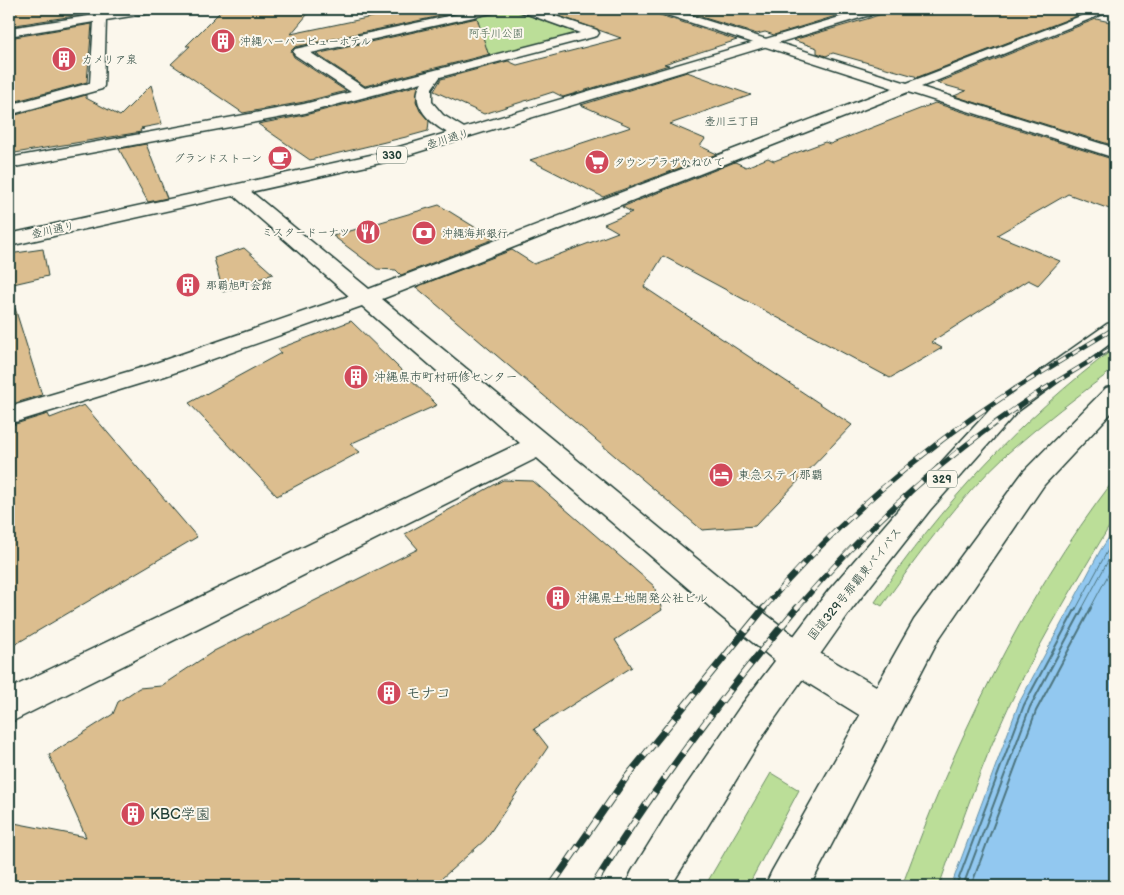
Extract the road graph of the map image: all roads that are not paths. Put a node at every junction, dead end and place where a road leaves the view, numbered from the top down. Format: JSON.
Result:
{"nodes":[{"id":1,"x":157,"y":9,"type":"edge"},
{"id":2,"x":496,"y":9,"type":"edge"},
{"id":3,"x":523,"y":9,"type":"edge"},
{"id":4,"x":659,"y":9,"type":"edge"},
{"id":5,"x":1109,"y":9,"type":"edge"},
{"id":6,"x":868,"y":10,"type":"edge"},
{"id":7,"x":101,"y":13,"type":"edge"},
{"id":8,"x":9,"y":32,"type":"edge"},
{"id":9,"x":767,"y":42,"type":"junction"},
{"id":10,"x":434,"y":75,"type":"junction"},
{"id":11,"x":907,"y":87,"type":"junction"},
{"id":12,"x":363,"y":93,"type":"junction"},
{"id":13,"x":9,"y":110,"type":"edge"},
{"id":14,"x":463,"y":134,"type":"junction"},
{"id":15,"x":1115,"y":153,"type":"edge"},
{"id":16,"x":9,"y":164,"type":"edge"},
{"id":17,"x":238,"y":190,"type":"junction"},
{"id":18,"x":9,"y":240,"type":"edge"},
{"id":19,"x":367,"y":297,"type":"junction"},
{"id":20,"x":1115,"y":329,"type":"edge"},
{"id":21,"x":1115,"y":394,"type":"edge"},
{"id":22,"x":9,"y":416,"type":"edge"},
{"id":23,"x":541,"y":444,"type":"junction"},
{"id":24,"x":797,"y":658,"type":"junction"},
{"id":25,"x":9,"y":707,"type":"edge"},
{"id":26,"x":882,"y":709,"type":"junction"},
{"id":27,"x":647,"y":886,"type":"edge"},
{"id":28,"x":787,"y":886,"type":"edge"}],
"edges":[{"from":1,"to":7,"type":"main road"},
{"from":2,"to":12,"type":"main road"},
{"from":3,"to":10,"type":"main road"},
{"from":4,"to":9,"type":"main road"},
{"from":5,"to":11,"type":"main road"},
{"from":6,"to":9,"type":"main road","name":"壺川通り","number":"330"},
{"from":7,"to":8,"type":"main road"},
{"from":7,"to":13,"type":"main road"},
{"from":9,"to":11,"type":"main road"},
{"from":9,"to":14,"type":"main road","name":"壺川通り","number":"330"},
{"from":10,"to":12,"type":"main road"},
{"from":10,"to":14,"type":"main road"},
{"from":11,"to":15,"type":"main road"},
{"from":11,"to":19,"type":"main road"},
{"from":12,"to":16,"type":"main road"},
{"from":14,"to":17,"type":"main road","name":"壺川通り","number":"330"},
{"from":17,"to":18,"type":"main road","name":"壺川通り","number":"330"},
{"from":17,"to":19,"type":"main road"},
{"from":19,"to":22,"type":"main road"},
{"from":19,"to":23,"type":"main road"},
{"from":20,"to":24,"type":"main road","name":"国道329号那覇東バイパス","number":"329"},
{"from":21,"to":26,"type":"main road"},
{"from":23,"to":24,"type":"main road"},
{"from":23,"to":25,"type":"main road"},
{"from":24,"to":26,"type":"main road"},
{"from":24,"to":27,"type":"main road","name":"国道329号那覇東バイパス","number":"329"},
{"from":26,"to":28,"type":"main road"}]}
